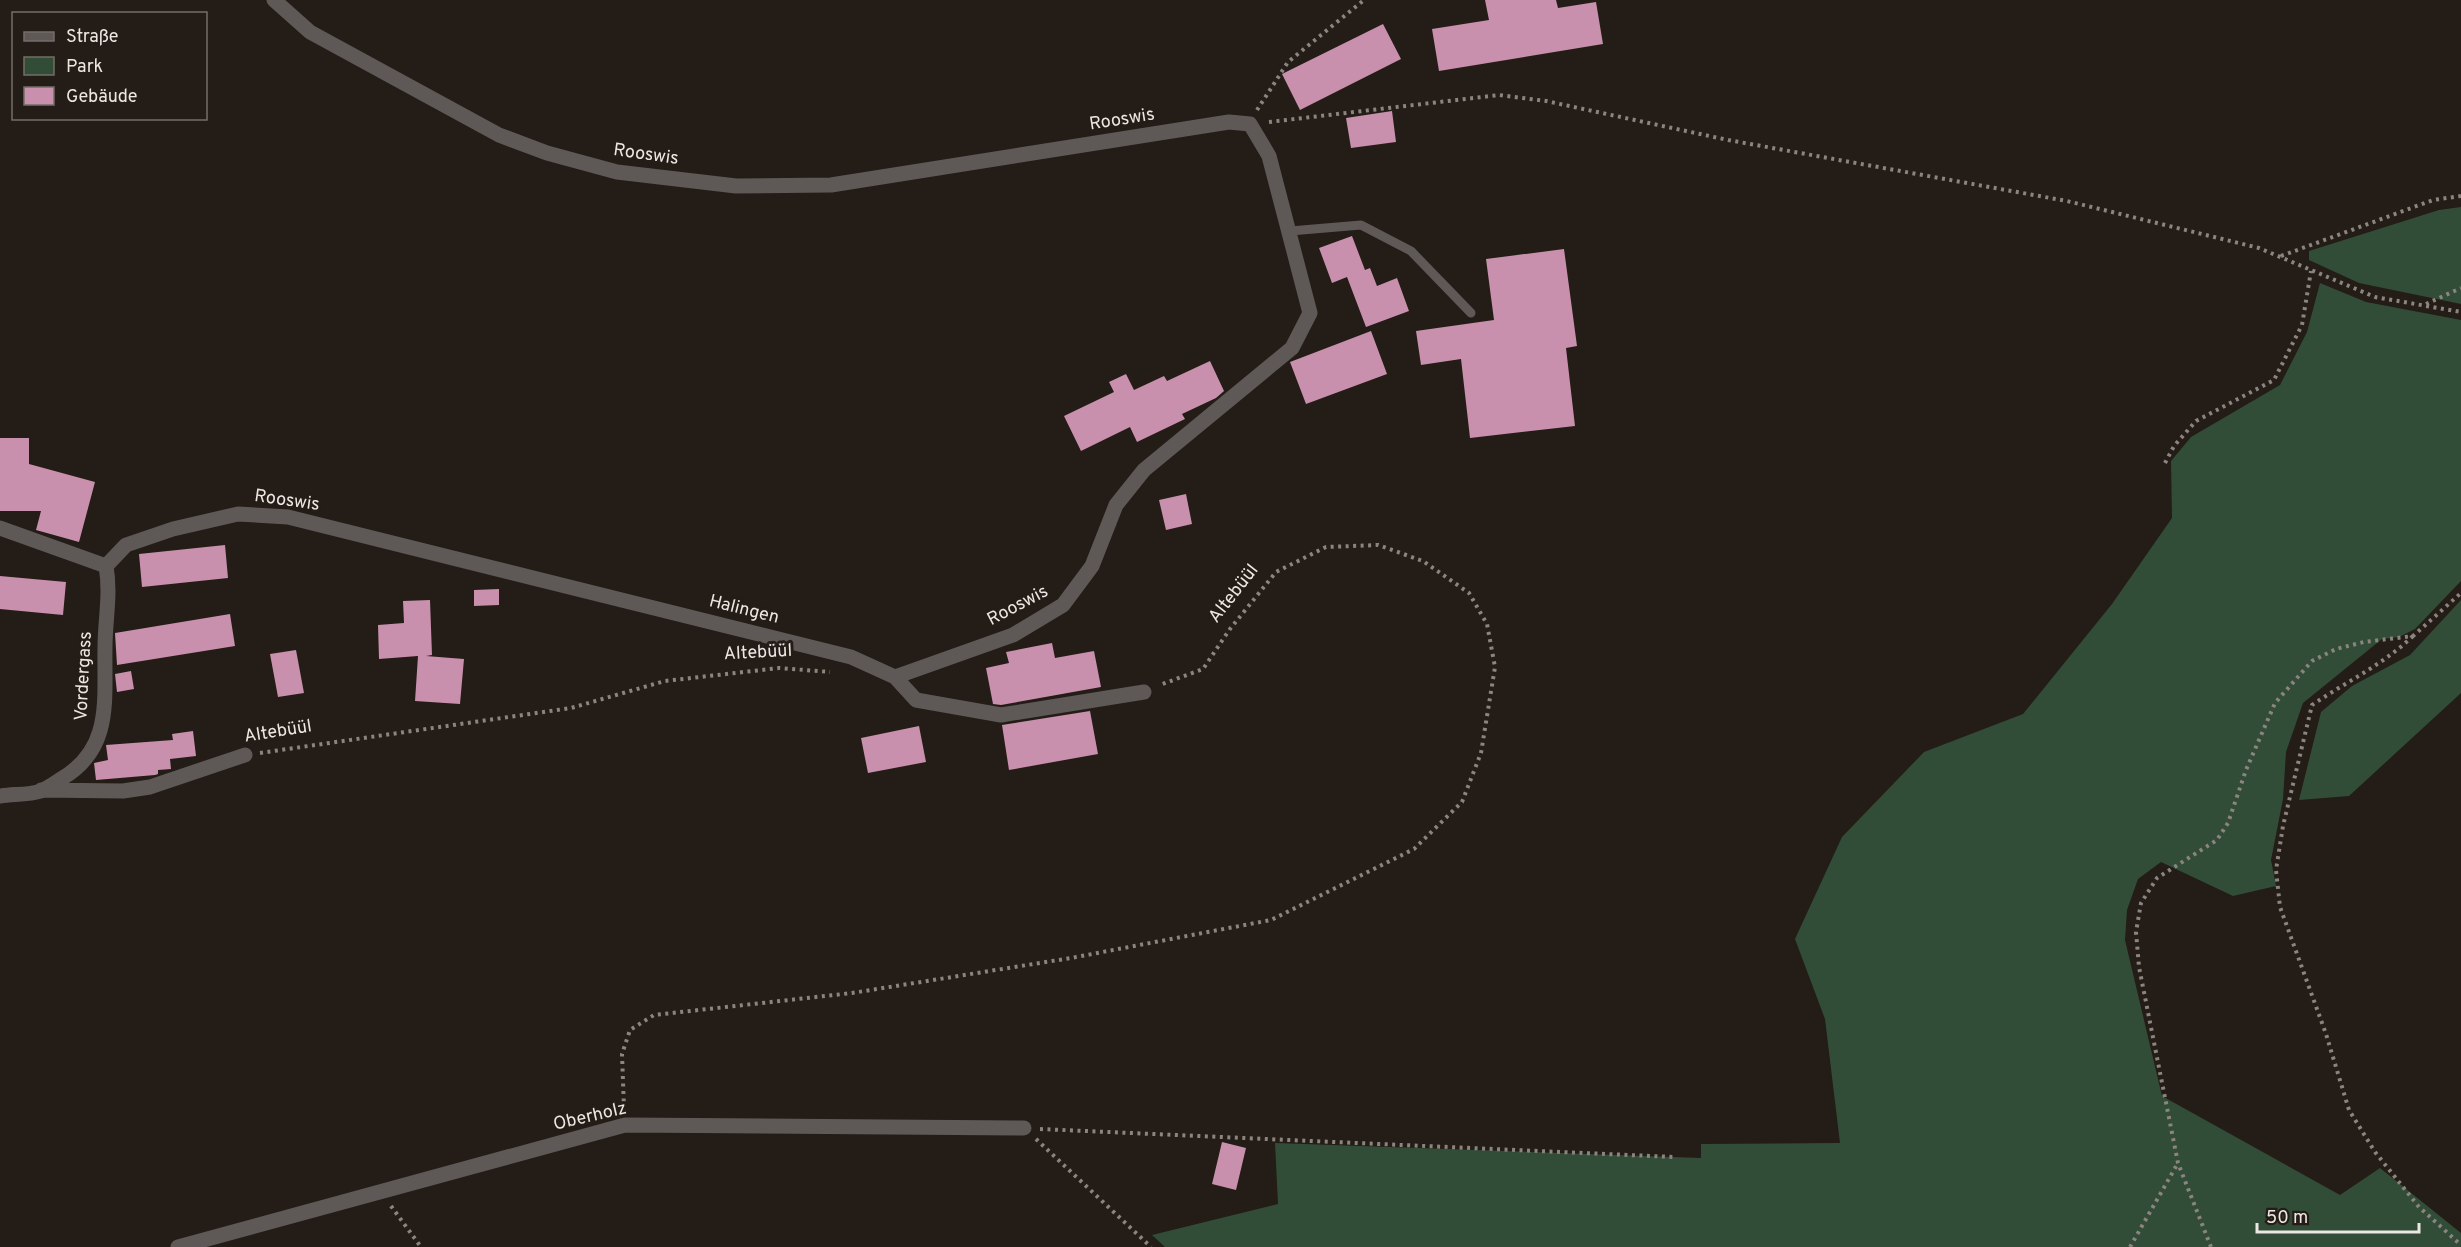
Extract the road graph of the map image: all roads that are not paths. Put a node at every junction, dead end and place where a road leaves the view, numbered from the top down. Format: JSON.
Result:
{"nodes":[{"id":1,"x":274,"y":0,"type":"edge"},
{"id":2,"x":1290,"y":231,"type":"junction"},
{"id":3,"x":1471,"y":313,"type":"dead end"},
{"id":4,"x":0,"y":528,"type":"edge"},
{"id":5,"x":106,"y":566,"type":"junction"},
{"id":6,"x":580,"y":590,"type":"joint"},
{"id":7,"x":895,"y":677,"type":"junction"},
{"id":8,"x":1144,"y":692,"type":"road end"},
{"id":9,"x":245,"y":755,"type":"road end"},
{"id":10,"x":41,"y":790,"type":"junction"},
{"id":11,"x":0,"y":796,"type":"edge"},
{"id":12,"x":1024,"y":1128,"type":"road end"},
{"id":13,"x":178,"y":1247,"type":"edge"}],
"edges":[{"from":1,"to":2,"type":"street","name":"Rooswis"},
{"from":2,"to":3,"type":"lane"},
{"from":2,"to":7,"type":"street","name":"Rooswis"},
{"from":4,"to":5,"type":"street"},
{"from":5,"to":6,"type":"street","name":"Rooswis"},
{"from":5,"to":10,"type":"street","name":"Vordergass"},
{"from":6,"to":7,"type":"street","name":"Halingen"},
{"from":7,"to":8,"type":"street"},
{"from":9,"to":10,"type":"street","name":"Altebüül"},
{"from":10,"to":11,"type":"street","name":"Vordergass"},
{"from":12,"to":13,"type":"street","name":"Oberholz"}]}
